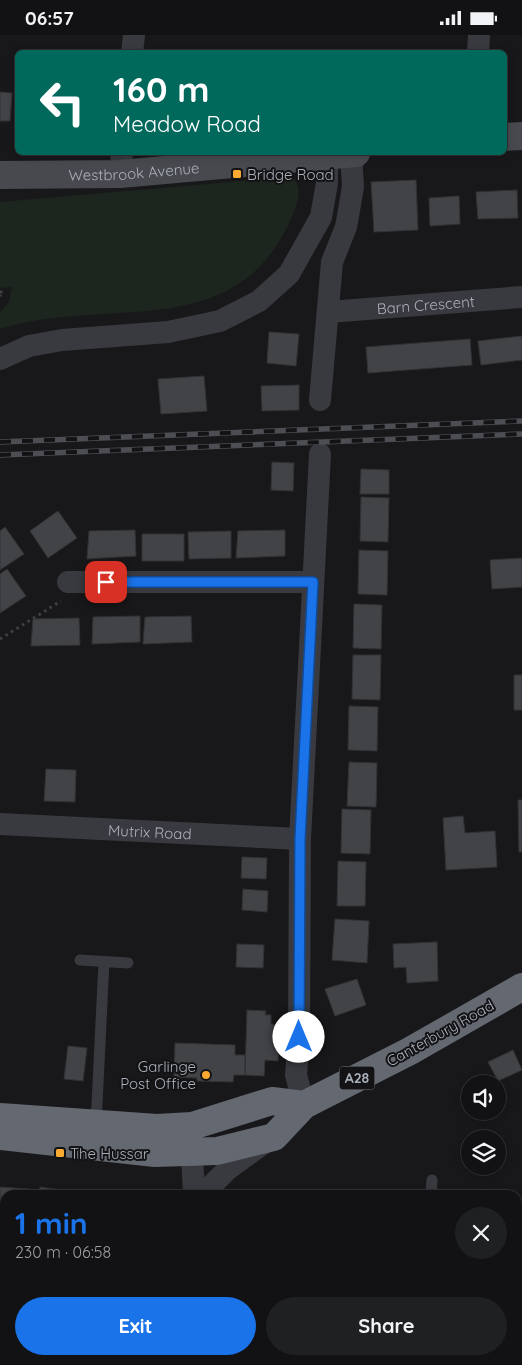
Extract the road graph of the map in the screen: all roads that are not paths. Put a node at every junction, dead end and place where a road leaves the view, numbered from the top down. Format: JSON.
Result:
{"nodes":[{"id":1,"x":134,"y":35,"type":"edge"},
{"id":2,"x":479,"y":35,"type":"edge"},
{"id":3,"x":132,"y":50,"type":"edge"},
{"id":4,"x":478,"y":50,"type":"edge"},
{"id":5,"x":522,"y":136,"type":"edge"},
{"id":6,"x":507,"y":137,"type":"edge"},
{"id":7,"x":315,"y":155,"type":"edge"},
{"id":8,"x":339,"y":155,"type":"edge"},
{"id":9,"x":339,"y":155,"type":"edge"},
{"id":10,"x":121,"y":163,"type":"edge"},
{"id":11,"x":0,"y":175,"type":"edge"},
{"id":12,"x":522,"y":297,"type":"edge"},
{"id":13,"x":328,"y":312,"type":"junction"},
{"id":14,"x":0,"y":359,"type":"edge"},
{"id":15,"x":320,"y":400,"type":"dead end"},
{"id":16,"x":320,"y":454,"type":"dead end"},
{"id":17,"x":68,"y":582,"type":"road end"},
{"id":18,"x":313,"y":582,"type":"junction"},
{"id":19,"x":0,"y":824,"type":"edge"},
{"id":20,"x":300,"y":839,"type":"junction"},
{"id":21,"x":80,"y":960,"type":"dead end"},
{"id":22,"x":104,"y":961,"type":"junction"},
{"id":23,"x":128,"y":963,"type":"dead end"},
{"id":24,"x":522,"y":987,"type":"edge"},
{"id":25,"x":304,"y":1105,"type":"junction"},
{"id":26,"x":0,"y":1117,"type":"edge"},
{"id":27,"x":96,"y":1124,"type":"junction"},
{"id":28,"x":0,"y":1136,"type":"edge"},
{"id":29,"x":274,"y":1137,"type":"junction"},
{"id":30,"x":191,"y":1139,"type":"junction"},
{"id":31,"x":432,"y":1180,"type":"dead end"},
{"id":32,"x":194,"y":1190,"type":"edge"},
{"id":33,"x":207,"y":1190,"type":"edge"},
{"id":34,"x":431,"y":1190,"type":"edge"}],
"edges":[{"from":1,"to":3,"type":"street"},
{"from":2,"to":4,"type":"street"},
{"from":5,"to":6,"type":"street"},
{"from":7,"to":10,"type":"street","name":"Westbrook Avenue"},
{"from":8,"to":13,"type":"street"},
{"from":9,"to":14,"type":"street"},
{"from":10,"to":11,"type":"street","name":"Westbrook Avenue"},
{"from":12,"to":13,"type":"street","name":"Barn Crescent"},
{"from":13,"to":15,"type":"street"},
{"from":16,"to":18,"type":"street"},
{"from":17,"to":18,"type":"street"},
{"from":18,"to":20,"type":"street"},
{"from":19,"to":20,"type":"street","name":"Mutrix Road"},
{"from":20,"to":25,"type":"street"},
{"from":21,"to":22,"type":"lane"},
{"from":22,"to":23,"type":"lane"},
{"from":22,"to":27,"type":"lane"},
{"from":24,"to":25,"type":"highway","name":"Canterbury Road","number":"A28"},
{"from":25,"to":29,"type":"highway","name":"Canterbury Road","number":"A28"},
{"from":25,"to":30,"type":"highway"},
{"from":26,"to":27,"type":"highway"},
{"from":27,"to":30,"type":"highway"},
{"from":28,"to":30,"type":"highway"},
{"from":29,"to":30,"type":"highway"},
{"from":29,"to":33,"type":"street"},
{"from":30,"to":32,"type":"street"},
{"from":31,"to":34,"type":"lane"}]}
